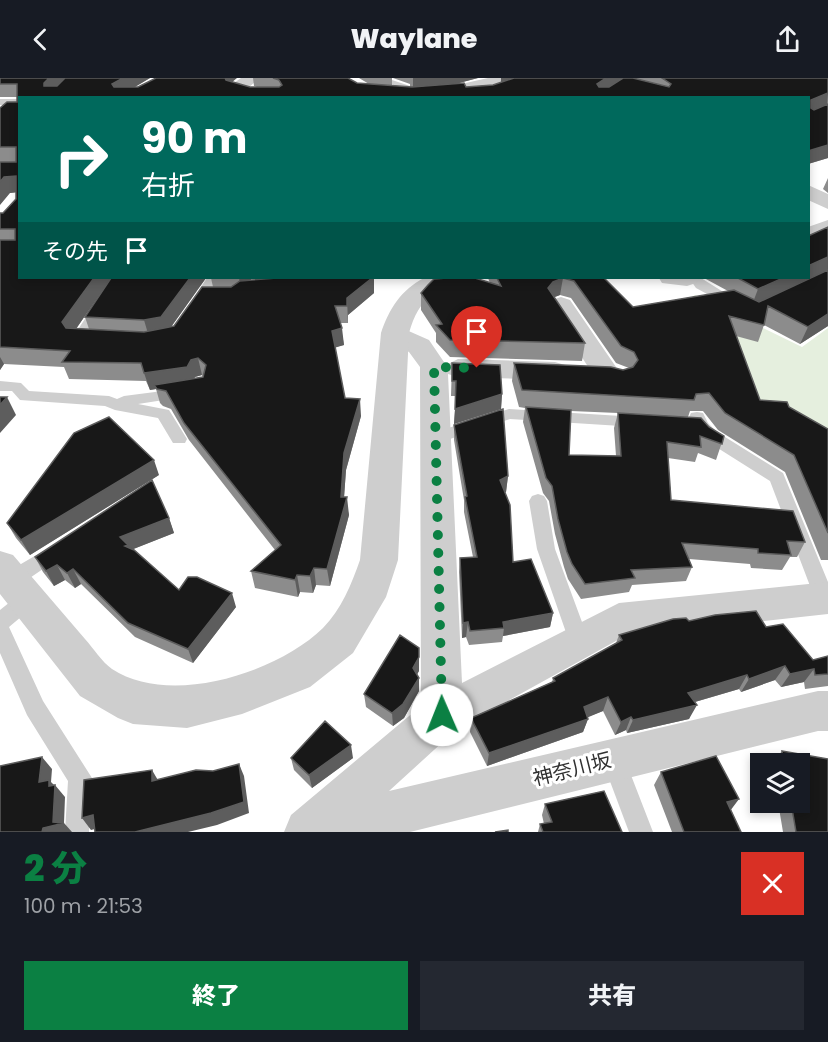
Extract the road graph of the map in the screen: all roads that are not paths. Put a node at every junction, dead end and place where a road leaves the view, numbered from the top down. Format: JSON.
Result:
{"nodes":[{"id":1,"x":252,"y":78,"type":"edge"},
{"id":2,"x":376,"y":78,"type":"edge"},
{"id":3,"x":501,"y":78,"type":"edge"},
{"id":4,"x":406,"y":86,"type":"edge"},
{"id":5,"x":360,"y":89,"type":"edge"},
{"id":6,"x":486,"y":95,"type":"edge"},
{"id":7,"x":265,"y":96,"type":"edge"},
{"id":8,"x":480,"y":96,"type":"edge"},
{"id":9,"x":810,"y":192,"type":"edge"},
{"id":10,"x":828,"y":203,"type":"edge"},
{"id":11,"x":828,"y":227,"type":"edge"},
{"id":12,"x":810,"y":234,"type":"edge"},
{"id":13,"x":117,"y":279,"type":"edge"},
{"id":14,"x":213,"y":279,"type":"edge"},
{"id":15,"x":441,"y":279,"type":"edge"},
{"id":16,"x":696,"y":279,"type":"edge"},
{"id":17,"x":561,"y":305,"type":"edge"},
{"id":18,"x":741,"y":307,"type":"edge"},
{"id":19,"x":190,"y":315,"type":"edge"},
{"id":20,"x":394,"y":333,"type":"junction"},
{"id":21,"x":102,"y":341,"type":"edge"},
{"id":22,"x":434,"y":367,"type":"junction"},
{"id":23,"x":0,"y":386,"type":"edge"},
{"id":24,"x":189,"y":392,"type":"edge"},
{"id":25,"x":109,"y":401,"type":"junction"},
{"id":26,"x":653,"y":423,"type":"edge"},
{"id":27,"x":696,"y":423,"type":"edge"},
{"id":28,"x":435,"y":438,"type":"junction"},
{"id":29,"x":179,"y":439,"type":"dead end"},
{"id":30,"x":538,"y":501,"type":"dead end"},
{"id":31,"x":71,"y":540,"type":"edge"},
{"id":32,"x":10,"y":592,"type":"edge"},
{"id":33,"x":826,"y":599,"type":"edge"},
{"id":34,"x":0,"y":630,"type":"edge"},
{"id":35,"x":579,"y":640,"type":"junction"},
{"id":36,"x":828,"y":711,"type":"edge"},
{"id":37,"x":442,"y":715,"type":"junction"},
{"id":38,"x":613,"y":759,"type":"junction"},
{"id":39,"x":77,"y":832,"type":"edge"},
{"id":40,"x":308,"y":832,"type":"edge"},
{"id":41,"x":316,"y":832,"type":"edge"},
{"id":42,"x":641,"y":832,"type":"edge"}],
"edges":[{"from":1,"to":7,"type":"street"},
{"from":2,"to":4,"type":"lane"},
{"from":3,"to":5,"type":"street"},
{"from":6,"to":8,"type":"lane"},
{"from":9,"to":10,"type":"street"},
{"from":11,"to":12,"type":"street"},
{"from":13,"to":21,"type":"lane"},
{"from":14,"to":19,"type":"lane"},
{"from":15,"to":20,"type":"street"},
{"from":16,"to":18,"type":"lane"},
{"from":17,"to":22,"type":"street"},
{"from":20,"to":22,"type":"street"},
{"from":20,"to":32,"type":"street"},
{"from":22,"to":28,"type":"street"},
{"from":23,"to":25,"type":"lane"},
{"from":24,"to":25,"type":"lane"},
{"from":25,"to":29,"type":"lane"},
{"from":26,"to":28,"type":"lane"},
{"from":27,"to":33,"type":"lane"},
{"from":28,"to":37,"type":"street"},
{"from":30,"to":35,"type":"lane"},
{"from":31,"to":32,"type":"lane"},
{"from":33,"to":35,"type":"street"},
{"from":34,"to":39,"type":"lane"},
{"from":35,"to":37,"type":"street"},
{"from":36,"to":38,"type":"street","name":"神奈川坂"},
{"from":37,"to":40,"type":"street"},
{"from":38,"to":41,"type":"street","name":"神奈川坂"},
{"from":38,"to":42,"type":"lane"}]}
